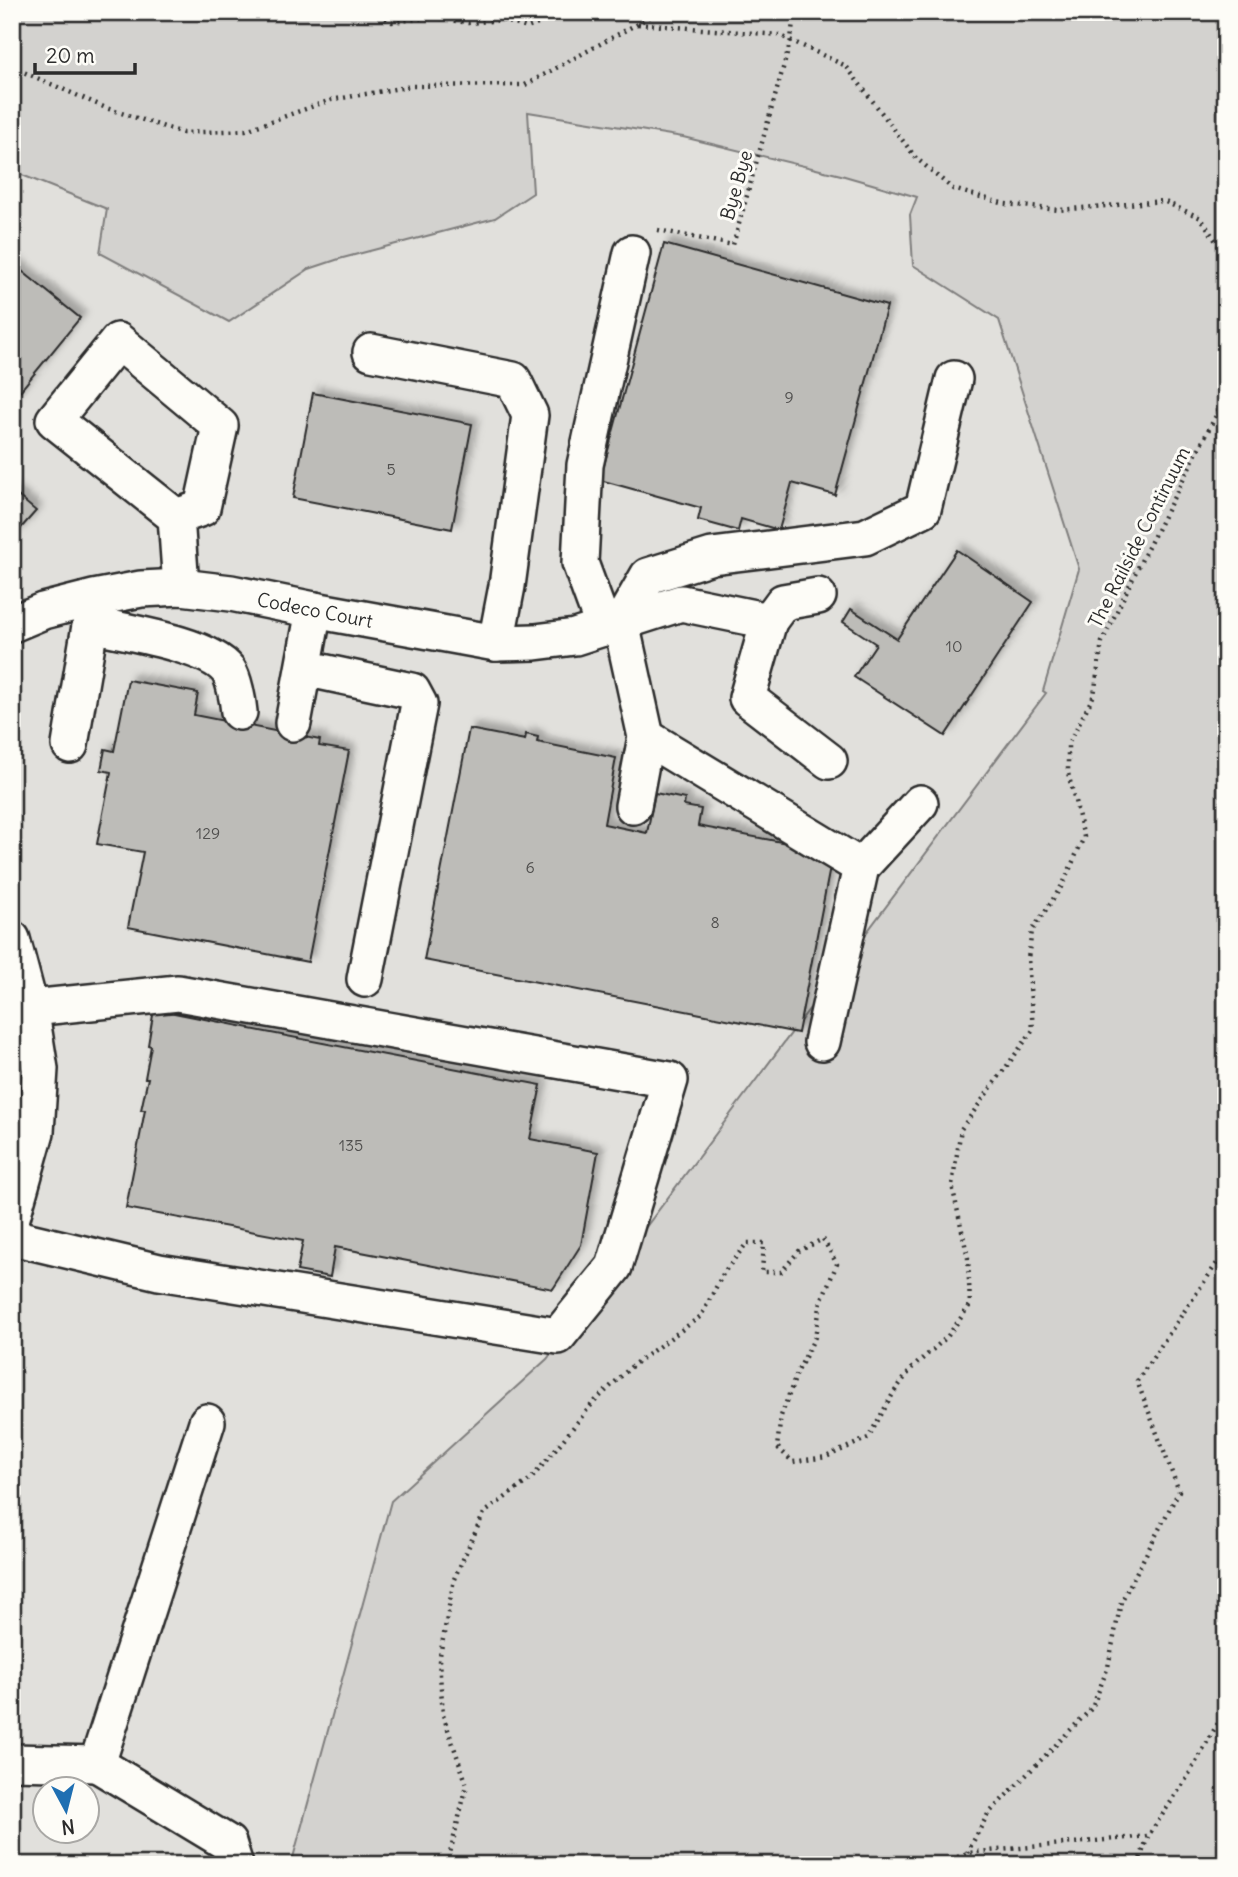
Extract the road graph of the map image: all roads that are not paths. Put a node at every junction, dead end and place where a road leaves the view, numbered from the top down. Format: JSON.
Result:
{"nodes":[{"id":1,"x":632,"y":253,"type":"road end"},
{"id":2,"x":371,"y":352,"type":"dead end"},
{"id":3,"x":954,"y":379,"type":"dead end"},
{"id":4,"x":176,"y":517,"type":"junction"},
{"id":5,"x":181,"y":587,"type":"junction"},
{"id":6,"x":818,"y":596,"type":"dead end"},
{"id":7,"x":314,"y":610,"type":"junction"},
{"id":8,"x":93,"y":611,"type":"junction"},
{"id":9,"x":769,"y":621,"type":"junction"},
{"id":10,"x":12,"y":624,"type":"edge"},
{"id":11,"x":612,"y":626,"type":"junction"},
{"id":12,"x":496,"y":643,"type":"junction"},
{"id":13,"x":304,"y":668,"type":"junction"},
{"id":14,"x":239,"y":712,"type":"dead end"},
{"id":15,"x":293,"y":723,"type":"dead end"},
{"id":16,"x":646,"y":737,"type":"junction"},
{"id":17,"x":70,"y":745,"type":"dead end"},
{"id":18,"x":829,"y":761,"type":"dead end"},
{"id":19,"x":920,"y":803,"type":"dead end"},
{"id":20,"x":633,"y":806,"type":"dead end"},
{"id":21,"x":861,"y":867,"type":"junction"},
{"id":22,"x":12,"y":939,"type":"edge"},
{"id":23,"x":365,"y":979,"type":"dead end"},
{"id":24,"x":21,"y":1008,"type":"edge"},
{"id":25,"x":821,"y":1042,"type":"dead end"},
{"id":26,"x":12,"y":1217,"type":"edge"},
{"id":27,"x":12,"y":1237,"type":"edge"},
{"id":28,"x":207,"y":1422,"type":"dead end"},
{"id":29,"x":12,"y":1762,"type":"edge"},
{"id":30,"x":97,"y":1764,"type":"junction"},
{"id":31,"x":235,"y":1865,"type":"edge"}],
"edges":[{"from":1,"to":11,"type":"street"},
{"from":2,"to":12,"type":"street"},
{"from":3,"to":11,"type":"street"},
{"from":4,"to":4,"type":"street"},
{"from":4,"to":5,"type":"street"},
{"from":5,"to":7,"type":"street","name":"Codeco Court"},
{"from":5,"to":8,"type":"street","name":"Codeco Court"},
{"from":6,"to":9,"type":"street"},
{"from":7,"to":12,"type":"street","name":"Codeco Court"},
{"from":7,"to":13,"type":"street"},
{"from":8,"to":10,"type":"street","name":"Codeco Court"},
{"from":8,"to":14,"type":"street"},
{"from":8,"to":17,"type":"street"},
{"from":9,"to":11,"type":"street","name":"Codeco Court"},
{"from":9,"to":18,"type":"street"},
{"from":11,"to":12,"type":"street","name":"Codeco Court"},
{"from":11,"to":16,"type":"street"},
{"from":13,"to":15,"type":"street"},
{"from":13,"to":23,"type":"street"},
{"from":16,"to":20,"type":"street"},
{"from":16,"to":21,"type":"street"},
{"from":19,"to":21,"type":"street"},
{"from":21,"to":25,"type":"street"},
{"from":22,"to":24,"type":"street"},
{"from":24,"to":26,"type":"street"},
{"from":24,"to":27,"type":"street"},
{"from":28,"to":30,"type":"street"},
{"from":29,"to":30,"type":"street"},
{"from":30,"to":31,"type":"street"}]}
